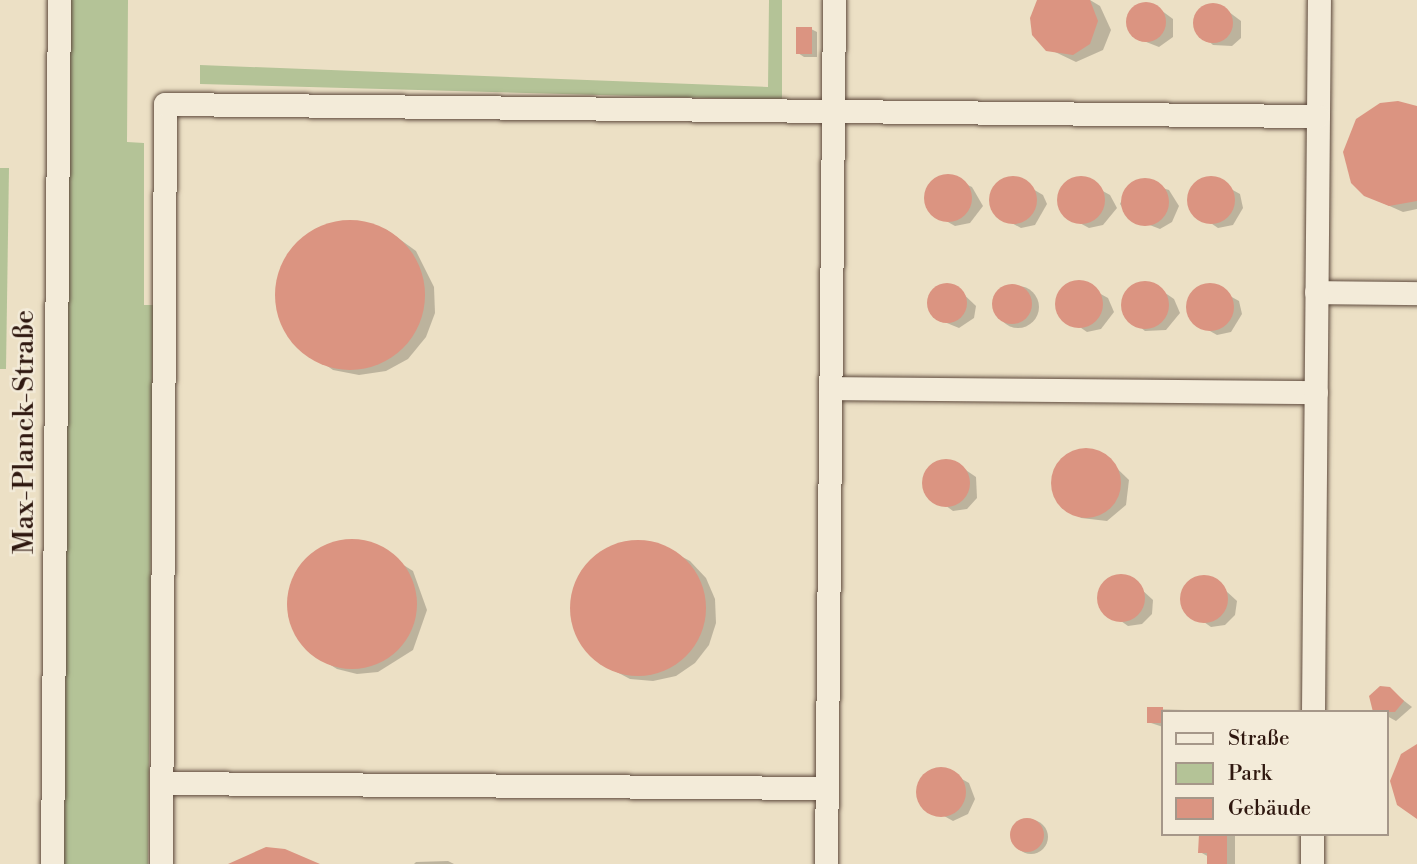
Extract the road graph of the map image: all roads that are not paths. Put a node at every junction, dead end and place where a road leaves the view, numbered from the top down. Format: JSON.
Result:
{"nodes":[{"id":1,"x":59,"y":0,"type":"edge"},
{"id":2,"x":834,"y":0,"type":"edge"},
{"id":3,"x":1319,"y":0,"type":"edge"},
{"id":4,"x":833,"y":112,"type":"junction"},
{"id":5,"x":1318,"y":116,"type":"junction"},
{"id":6,"x":1316,"y":292,"type":"junction"},
{"id":7,"x":1417,"y":293,"type":"edge"},
{"id":8,"x":830,"y":388,"type":"junction"},
{"id":9,"x":1315,"y":392,"type":"junction"},
{"id":10,"x":1313,"y":710,"type":"edge"},
{"id":11,"x":161,"y":783,"type":"junction"},
{"id":12,"x":827,"y":788,"type":"junction"},
{"id":13,"x":1312,"y":836,"type":"edge"},
{"id":14,"x":52,"y":864,"type":"edge"},
{"id":15,"x":161,"y":864,"type":"edge"},
{"id":16,"x":826,"y":864,"type":"edge"},
{"id":17,"x":1312,"y":864,"type":"edge"}],
"edges":[{"from":1,"to":14,"type":"street","name":"Max-Planck-Straße"},
{"from":2,"to":4,"type":"street"},
{"from":3,"to":5,"type":"street"},
{"from":4,"to":5,"type":"street"},
{"from":4,"to":8,"type":"street"},
{"from":4,"to":11,"type":"street"},
{"from":5,"to":6,"type":"street"},
{"from":6,"to":7,"type":"street"},
{"from":6,"to":9,"type":"street"},
{"from":8,"to":9,"type":"street"},
{"from":8,"to":12,"type":"street"},
{"from":9,"to":10,"type":"street"},
{"from":11,"to":12,"type":"street"},
{"from":11,"to":15,"type":"street"},
{"from":12,"to":16,"type":"street"},
{"from":13,"to":17,"type":"street"}]}
